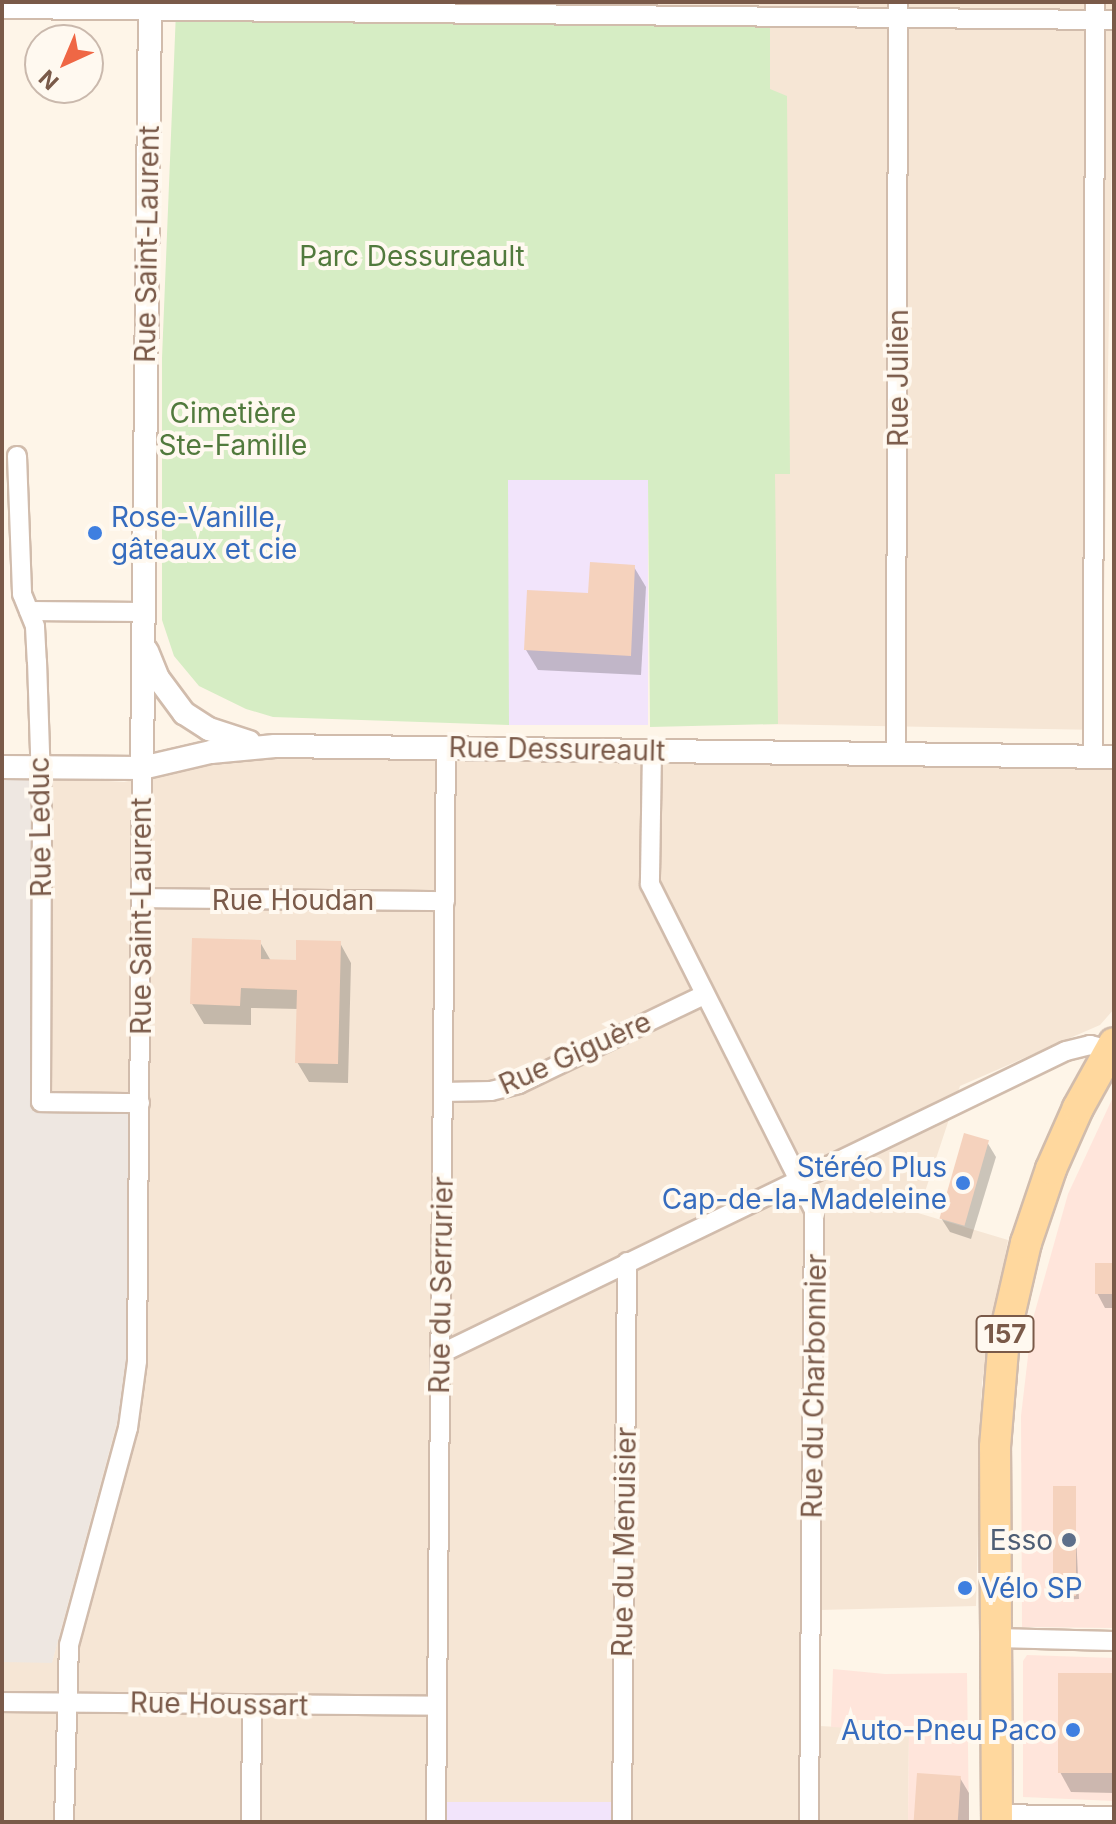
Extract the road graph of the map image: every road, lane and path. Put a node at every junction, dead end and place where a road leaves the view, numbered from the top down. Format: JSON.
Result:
{"nodes":[{"id":1,"x":150,"y":6,"type":"edge"},
{"id":2,"x":348,"y":6,"type":"edge"},
{"id":3,"x":535,"y":7,"type":"edge"},
{"id":4,"x":710,"y":8,"type":"edge"},
{"id":5,"x":2,"y":9,"type":"edge"},
{"id":6,"x":898,"y":10,"type":"edge"},
{"id":7,"x":1095,"y":11,"type":"edge"},
{"id":8,"x":1114,"y":20,"type":"edge"},
{"id":9,"x":17,"y":456,"type":"dead end"},
{"id":10,"x":10,"y":487,"type":"edge"},
{"id":11,"x":29,"y":611,"type":"junction"},
{"id":12,"x":142,"y":623,"type":"junction"},
{"id":13,"x":262,"y":746,"type":"junction"},
{"id":14,"x":446,"y":748,"type":"junction"},
{"id":15,"x":652,"y":750,"type":"junction"},
{"id":16,"x":896,"y":754,"type":"junction"},
{"id":17,"x":1103,"y":757,"type":"edge"},
{"id":18,"x":2,"y":767,"type":"edge"},
{"id":19,"x":38,"y":767,"type":"junction"},
{"id":20,"x":142,"y":768,"type":"junction"},
{"id":21,"x":142,"y":898,"type":"junction"},
{"id":22,"x":445,"y":901,"type":"junction"},
{"id":23,"x":704,"y":995,"type":"junction"},
{"id":24,"x":1112,"y":1046,"type":"edge"},
{"id":25,"x":443,"y":1092,"type":"junction"},
{"id":26,"x":140,"y":1103,"type":"junction"},
{"id":27,"x":798,"y":1178,"type":"junction"},
{"id":28,"x":627,"y":1262,"type":"junction"},
{"id":29,"x":440,"y":1354,"type":"junction"},
{"id":30,"x":996,"y":1638,"type":"junction"},
{"id":31,"x":1114,"y":1641,"type":"edge"},
{"id":32,"x":2,"y":1702,"type":"edge"},
{"id":33,"x":66,"y":1703,"type":"junction"},
{"id":34,"x":252,"y":1704,"type":"junction"},
{"id":35,"x":436,"y":1706,"type":"junction"},
{"id":36,"x":1114,"y":1816,"type":"edge"},
{"id":37,"x":997,"y":1818,"type":"edge"},
{"id":38,"x":64,"y":1822,"type":"edge"},
{"id":39,"x":251,"y":1822,"type":"edge"},
{"id":40,"x":436,"y":1822,"type":"edge"},
{"id":41,"x":622,"y":1822,"type":"edge"},
{"id":42,"x":809,"y":1822,"type":"edge"}],
"edges":[{"from":1,"to":2,"type":"street"},
{"from":1,"to":5,"type":"street"},
{"from":1,"to":12,"type":"street","name":"Rue Saint-Laurent"},
{"from":2,"to":3,"type":"street"},
{"from":3,"to":4,"type":"street"},
{"from":4,"to":6,"type":"street"},
{"from":6,"to":7,"type":"street"},
{"from":6,"to":16,"type":"street","name":"Rue Julien"},
{"from":7,"to":8,"type":"street"},
{"from":7,"to":17,"type":"street"},
{"from":9,"to":10,"type":"street","name":"Rue Leduc"},
{"from":10,"to":11,"type":"street","name":"Rue Leduc"},
{"from":11,"to":12,"type":"street"},
{"from":11,"to":19,"type":"street","name":"Rue Leduc"},
{"from":12,"to":13,"type":"street"},
{"from":12,"to":20,"type":"street","name":"Rue Saint-Laurent"},
{"from":13,"to":14,"type":"street","name":"Rue Dessureault"},
{"from":13,"to":20,"type":"street","name":"Rue Dessureault"},
{"from":14,"to":15,"type":"street","name":"Rue Dessureault"},
{"from":14,"to":22,"type":"street","name":"Rue du Serrurier"},
{"from":15,"to":16,"type":"street","name":"Rue Dessureault"},
{"from":15,"to":23,"type":"street","name":"Rue du Charbonnier"},
{"from":16,"to":17,"type":"street","name":"Rue Dessureault"},
{"from":18,"to":19,"type":"street","name":"Rue Dessureault"},
{"from":19,"to":20,"type":"street","name":"Rue Dessureault"},
{"from":19,"to":26,"type":"street","name":"Rue Leduc"},
{"from":20,"to":21,"type":"street","name":"Rue Saint-Laurent"},
{"from":21,"to":22,"type":"street","name":"Rue Houdan"},
{"from":21,"to":26,"type":"street","name":"Rue Saint-Laurent"},
{"from":22,"to":25,"type":"street","name":"Rue du Serrurier"},
{"from":23,"to":25,"type":"street","name":"Rue Giguère"},
{"from":23,"to":27,"type":"street","name":"Rue du Charbonnier"},
{"from":24,"to":27,"type":"street"},
{"from":24,"to":30,"type":"main road","number":"157"},
{"from":25,"to":29,"type":"street","name":"Rue du Serrurier"},
{"from":26,"to":33,"type":"street","name":"Rue Saint-Laurent"},
{"from":27,"to":28,"type":"street"},
{"from":27,"to":42,"type":"street","name":"Rue du Charbonnier"},
{"from":28,"to":29,"type":"street"},
{"from":28,"to":41,"type":"street","name":"Rue du Menuisier"},
{"from":29,"to":35,"type":"street","name":"Rue du Serrurier"},
{"from":30,"to":31,"type":"street"},
{"from":30,"to":37,"type":"main road","number":"157"},
{"from":32,"to":33,"type":"street","name":"Rue Houssart"},
{"from":33,"to":34,"type":"street","name":"Rue Houssart"},
{"from":33,"to":38,"type":"street","name":"Rue Saint-Laurent"},
{"from":34,"to":35,"type":"street","name":"Rue Houssart"},
{"from":34,"to":39,"type":"street"},
{"from":35,"to":40,"type":"street","name":"Rue du Serrurier"},
{"from":36,"to":37,"type":"street"}]}
